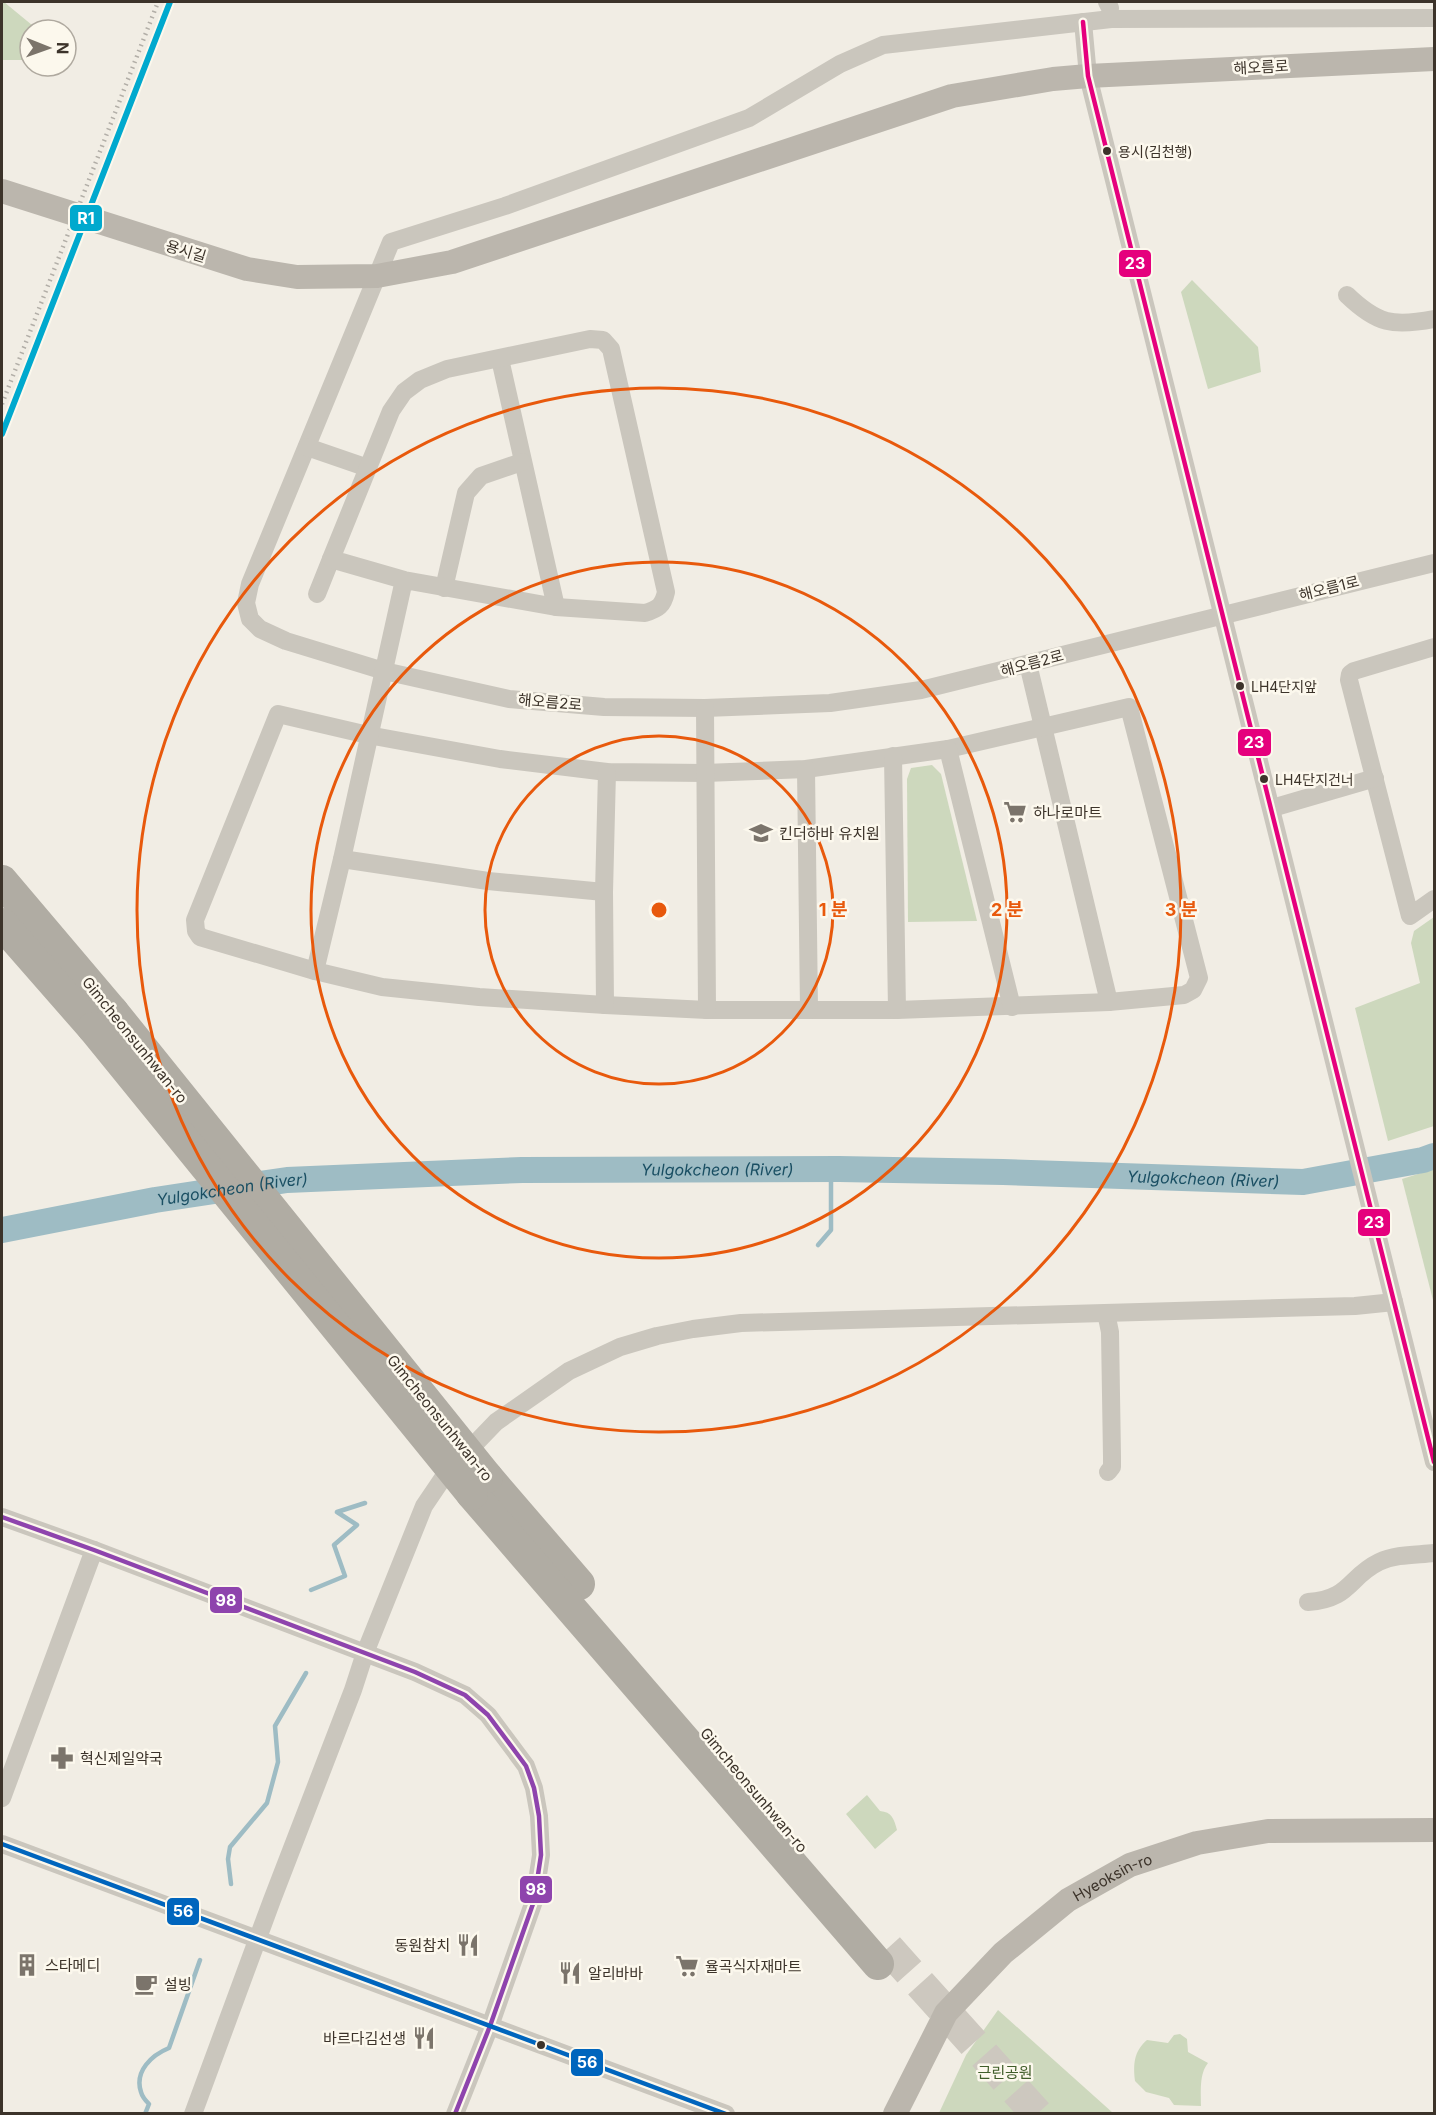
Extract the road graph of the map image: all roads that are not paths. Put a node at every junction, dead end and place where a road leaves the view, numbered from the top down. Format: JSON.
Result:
{"nodes":[{"id":1,"x":1434,"y":18,"type":"edge"},
{"id":2,"x":1083,"y":22,"type":"junction"},
{"id":3,"x":1434,"y":58,"type":"edge"},
{"id":4,"x":1088,"y":76,"type":"junction"},
{"id":5,"x":2,"y":191,"type":"edge"},
{"id":6,"x":377,"y":276,"type":"junction"},
{"id":7,"x":1347,"y":295,"type":"dead end"},
{"id":8,"x":1434,"y":319,"type":"edge"},
{"id":9,"x":500,"y":359,"type":"junction"},
{"id":10,"x":307,"y":447,"type":"junction"},
{"id":11,"x":522,"y":462,"type":"junction"},
{"id":12,"x":368,"y":468,"type":"junction"},
{"id":13,"x":331,"y":559,"type":"junction"},
{"id":14,"x":1434,"y":563,"type":"edge"},
{"id":15,"x":404,"y":580,"type":"junction"},
{"id":16,"x":444,"y":588,"type":"junction"},
{"id":17,"x":317,"y":594,"type":"dead end"},
{"id":18,"x":556,"y":607,"type":"junction"},
{"id":19,"x":1223,"y":614,"type":"junction"},
{"id":20,"x":1434,"y":647,"type":"edge"},
{"id":21,"x":1028,"y":664,"type":"junction"},
{"id":22,"x":384,"y":671,"type":"junction"},
{"id":23,"x":705,"y":708,"type":"junction"},
{"id":24,"x":1042,"y":727,"type":"junction"},
{"id":25,"x":369,"y":735,"type":"junction"},
{"id":26,"x":948,"y":749,"type":"junction"},
{"id":27,"x":893,"y":756,"type":"junction"},
{"id":28,"x":806,"y":769,"type":"junction"},
{"id":29,"x":607,"y":772,"type":"junction"},
{"id":30,"x":705,"y":772,"type":"junction"},
{"id":31,"x":1375,"y":778,"type":"junction"},
{"id":32,"x":1272,"y":808,"type":"junction"},
{"id":33,"x":342,"y":859,"type":"junction"},
{"id":34,"x":2,"y":880,"type":"edge"},
{"id":35,"x":604,"y":892,"type":"junction"},
{"id":36,"x":1434,"y":899,"type":"edge"},
{"id":37,"x":2,"y":924,"type":"edge"},
{"id":38,"x":315,"y":971,"type":"junction"},
{"id":39,"x":1109,"y":1002,"type":"junction"},
{"id":40,"x":605,"y":1005,"type":"junction"},
{"id":41,"x":1012,"y":1007,"type":"junction"},
{"id":42,"x":707,"y":1010,"type":"junction"},
{"id":43,"x":809,"y":1010,"type":"junction"},
{"id":44,"x":897,"y":1010,"type":"junction"},
{"id":45,"x":103,"y":1020,"type":"junction"},
{"id":46,"x":1394,"y":1302,"type":"junction"},
{"id":47,"x":1106,"y":1313,"type":"junction"},
{"id":48,"x":1434,"y":1462,"type":"edge"},
{"id":49,"x":1108,"y":1472,"type":"dead end"},
{"id":50,"x":2,"y":1517,"type":"edge"},
{"id":51,"x":94,"y":1550,"type":"junction"},
{"id":52,"x":1434,"y":1553,"type":"edge"},
{"id":53,"x":1308,"y":1602,"type":"dead end"},
{"id":54,"x":366,"y":1653,"type":"junction"},
{"id":55,"x":2,"y":1798,"type":"edge"},
{"id":56,"x":1434,"y":1830,"type":"edge"},
{"id":57,"x":2,"y":1844,"type":"edge"},
{"id":58,"x":259,"y":1938,"type":"junction"},
{"id":59,"x":884,"y":1956,"type":"tunnel mouth"},
{"id":60,"x":490,"y":2026,"type":"junction"},
{"id":61,"x":193,"y":2114,"type":"edge"},
{"id":62,"x":454,"y":2114,"type":"edge"},
{"id":63,"x":726,"y":2114,"type":"edge"},
{"id":64,"x":896,"y":2114,"type":"edge"}],
"edges":[{"from":1,"to":2,"type":"street","name":"해오름2로"},
{"from":2,"to":4,"type":"street"},
{"from":2,"to":6,"type":"street","name":"해오름2로"},
{"from":3,"to":4,"type":"street","name":"해오름로"},
{"from":4,"to":6,"type":"street","name":"해오름로"},
{"from":4,"to":19,"type":"street"},
{"from":5,"to":6,"type":"street","name":"용시길"},
{"from":6,"to":10,"type":"street","name":"해오름2로"},
{"from":7,"to":8,"type":"street"},
{"from":9,"to":11,"type":"street"},
{"from":9,"to":12,"type":"street"},
{"from":9,"to":18,"type":"street"},
{"from":10,"to":12,"type":"street"},
{"from":10,"to":22,"type":"street","name":"해오름2로"},
{"from":11,"to":16,"type":"street"},
{"from":11,"to":18,"type":"street"},
{"from":12,"to":13,"type":"street"},
{"from":13,"to":15,"type":"street"},
{"from":13,"to":17,"type":"street"},
{"from":14,"to":19,"type":"street","name":"해오름1로"},
{"from":15,"to":16,"type":"street"},
{"from":15,"to":22,"type":"street"},
{"from":16,"to":18,"type":"street"},
{"from":19,"to":21,"type":"street","name":"해오름2로"},
{"from":19,"to":32,"type":"street"},
{"from":20,"to":31,"type":"street"},
{"from":21,"to":23,"type":"street","name":"해오름2로"},
{"from":21,"to":24,"type":"street"},
{"from":22,"to":23,"type":"street","name":"해오름2로"},
{"from":22,"to":25,"type":"street"},
{"from":23,"to":30,"type":"street"},
{"from":24,"to":26,"type":"street"},
{"from":24,"to":39,"type":"street"},
{"from":24,"to":39,"type":"street"},
{"from":25,"to":29,"type":"street"},
{"from":25,"to":33,"type":"street"},
{"from":25,"to":38,"type":"street"},
{"from":26,"to":27,"type":"street"},
{"from":26,"to":41,"type":"street"},
{"from":27,"to":28,"type":"street"},
{"from":27,"to":44,"type":"street"},
{"from":28,"to":30,"type":"street"},
{"from":28,"to":43,"type":"street"},
{"from":29,"to":30,"type":"street"},
{"from":29,"to":35,"type":"street"},
{"from":30,"to":42,"type":"street"},
{"from":31,"to":32,"type":"street"},
{"from":31,"to":36,"type":"street"},
{"from":32,"to":46,"type":"street"},
{"from":33,"to":35,"type":"street"},
{"from":33,"to":38,"type":"street"},
{"from":34,"to":45,"type":"highway","name":"Gimcheonsunhwan-ro"},
{"from":35,"to":40,"type":"street"},
{"from":37,"to":45,"type":"highway","name":"Gimcheonsunhwan-ro"},
{"from":38,"to":40,"type":"street"},
{"from":39,"to":41,"type":"street"},
{"from":40,"to":42,"type":"street"},
{"from":41,"to":44,"type":"street"},
{"from":42,"to":43,"type":"street"},
{"from":43,"to":44,"type":"street"},
{"from":45,"to":59,"type":"highway","name":"Gimcheonsunhwan-ro","bridge":true},
{"from":46,"to":47,"type":"street"},
{"from":46,"to":48,"type":"street"},
{"from":47,"to":49,"type":"street"},
{"from":47,"to":54,"type":"street"},
{"from":50,"to":51,"type":"street"},
{"from":51,"to":54,"type":"street"},
{"from":51,"to":55,"type":"street"},
{"from":52,"to":53,"type":"street"},
{"from":54,"to":58,"type":"street"},
{"from":54,"to":60,"type":"street"},
{"from":56,"to":64,"type":"street","name":"Hyeoksin-ro"},
{"from":57,"to":58,"type":"street"},
{"from":58,"to":60,"type":"street"},
{"from":58,"to":61,"type":"street"},
{"from":60,"to":62,"type":"street"},
{"from":60,"to":63,"type":"street"}]}
